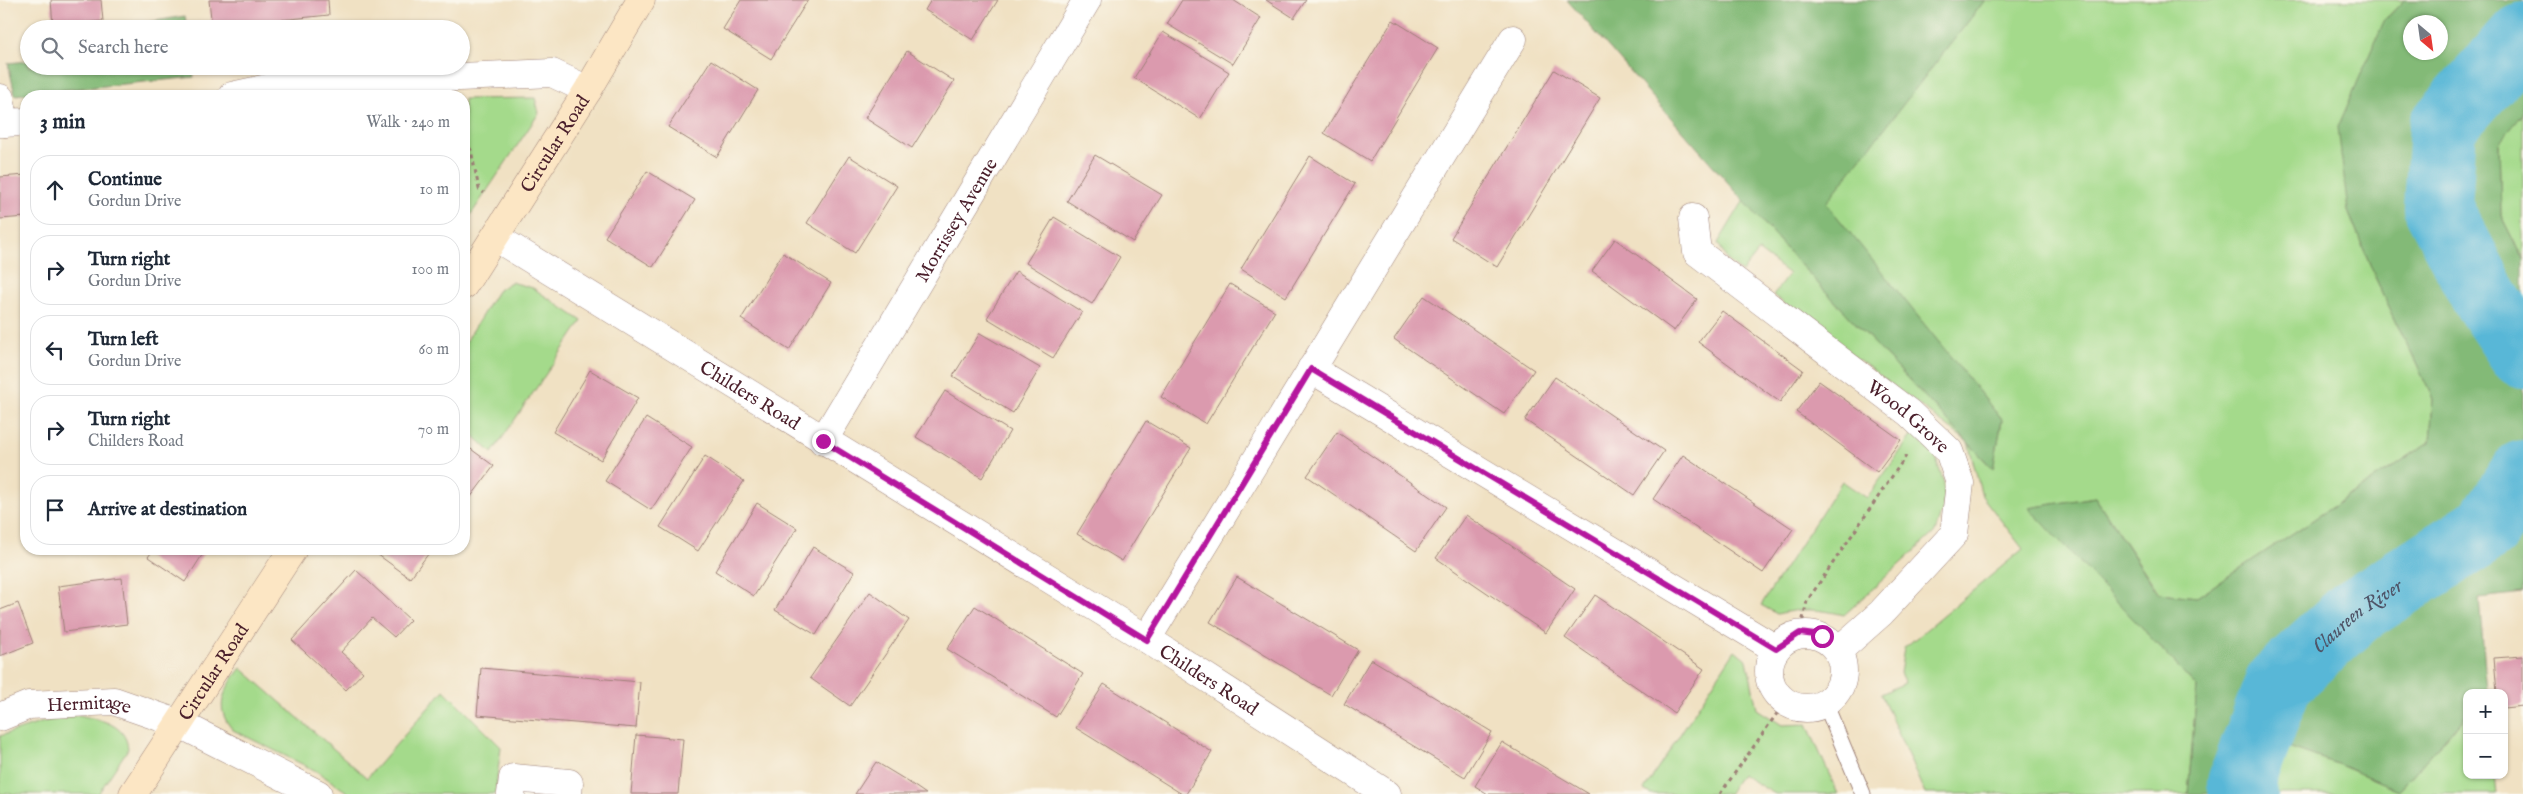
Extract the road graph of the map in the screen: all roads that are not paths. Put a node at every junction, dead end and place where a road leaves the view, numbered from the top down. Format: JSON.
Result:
{"nodes":[{"id":1,"x":641,"y":0,"type":"edge"},
{"id":2,"x":1087,"y":0,"type":"edge"},
{"id":3,"x":1512,"y":39,"type":"dead end"},
{"id":4,"x":259,"y":90,"type":"edge"},
{"id":5,"x":588,"y":90,"type":"junction"},
{"id":6,"x":1693,"y":218,"type":"dead end"},
{"id":7,"x":495,"y":237,"type":"junction"},
{"id":8,"x":470,"y":276,"type":"edge"},
{"id":9,"x":1311,"y":369,"type":"junction"},
{"id":10,"x":823,"y":441,"type":"junction"},
{"id":11,"x":289,"y":555,"type":"edge"},
{"id":12,"x":1147,"y":640,"type":"junction"},
{"id":13,"x":1776,"y":649,"type":"junction"},
{"id":14,"x":1838,"y":651,"type":"junction"},
{"id":15,"x":1825,"y":703,"type":"junction"},
{"id":16,"x":0,"y":717,"type":"edge"},
{"id":17,"x":180,"y":724,"type":"junction"},
{"id":18,"x":133,"y":794,"type":"edge"},
{"id":19,"x":318,"y":794,"type":"edge"},
{"id":20,"x":511,"y":794,"type":"edge"},
{"id":21,"x":568,"y":794,"type":"edge"},
{"id":22,"x":1387,"y":794,"type":"edge"},
{"id":23,"x":1863,"y":794,"type":"edge"}],
"edges":[{"from":1,"to":5,"type":"main road","name":"Circular Road"},
{"from":2,"to":10,"type":"street","name":"Morrissey Avenue"},
{"from":3,"to":9,"type":"street"},
{"from":4,"to":5,"type":"street"},
{"from":5,"to":7,"type":"main road","name":"Circular Road"},
{"from":6,"to":14,"type":"street","name":"Wood Grove"},
{"from":7,"to":8,"type":"main road","name":"Circular Road"},
{"from":7,"to":10,"type":"street","name":"Childers Road"},
{"from":9,"to":12,"type":"street"},
{"from":9,"to":13,"type":"street"},
{"from":10,"to":12,"type":"street","name":"Childers Road"},
{"from":11,"to":17,"type":"main road","name":"Circular Road"},
{"from":12,"to":22,"type":"street","name":"Childers Road"},
{"from":13,"to":14,"type":"street"},
{"from":13,"to":15,"type":"street"},
{"from":14,"to":15,"type":"street"},
{"from":15,"to":23,"type":"lane"},
{"from":16,"to":17,"type":"street","name":"Hermitage"},
{"from":17,"to":18,"type":"main road","name":"Circular Road"},
{"from":17,"to":19,"type":"street","name":"Hermitage"},
{"from":20,"to":21,"type":"street"}]}
